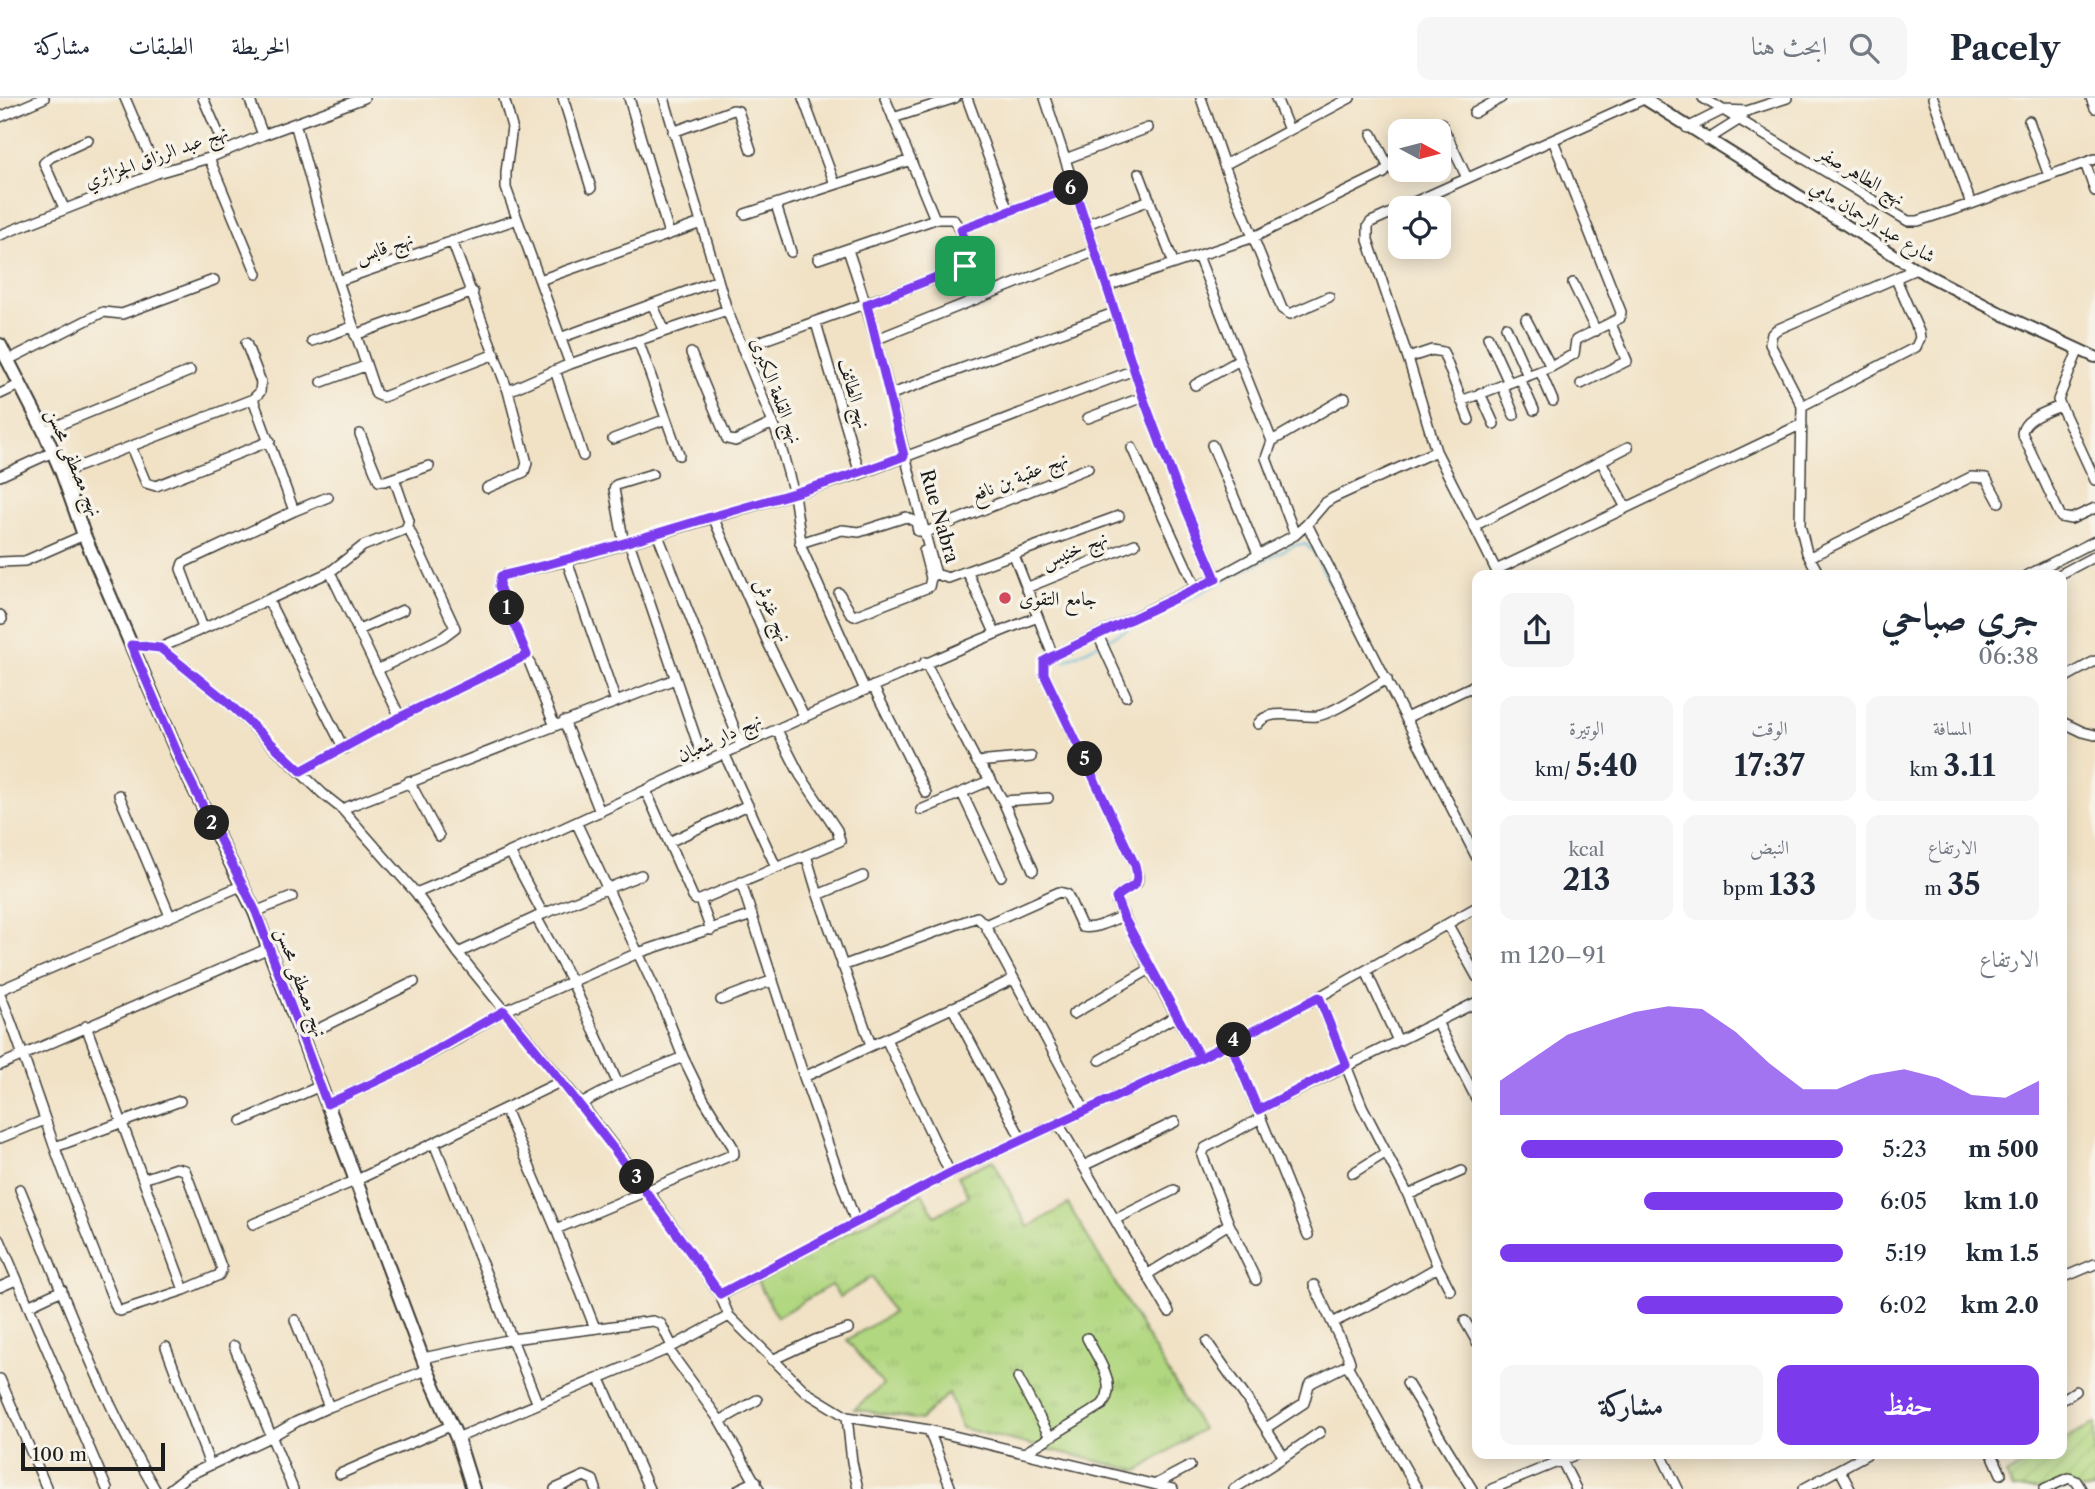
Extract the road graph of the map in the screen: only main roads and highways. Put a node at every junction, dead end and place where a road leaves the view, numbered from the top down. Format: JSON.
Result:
{"nodes":[{"id":1,"x":0,"y":345,"type":"edge"},
{"id":2,"x":470,"y":1488,"type":"edge"}],
"edges":[{"from":1,"to":2,"type":"main road","name":"نهج مصطفى محسن"}]}
